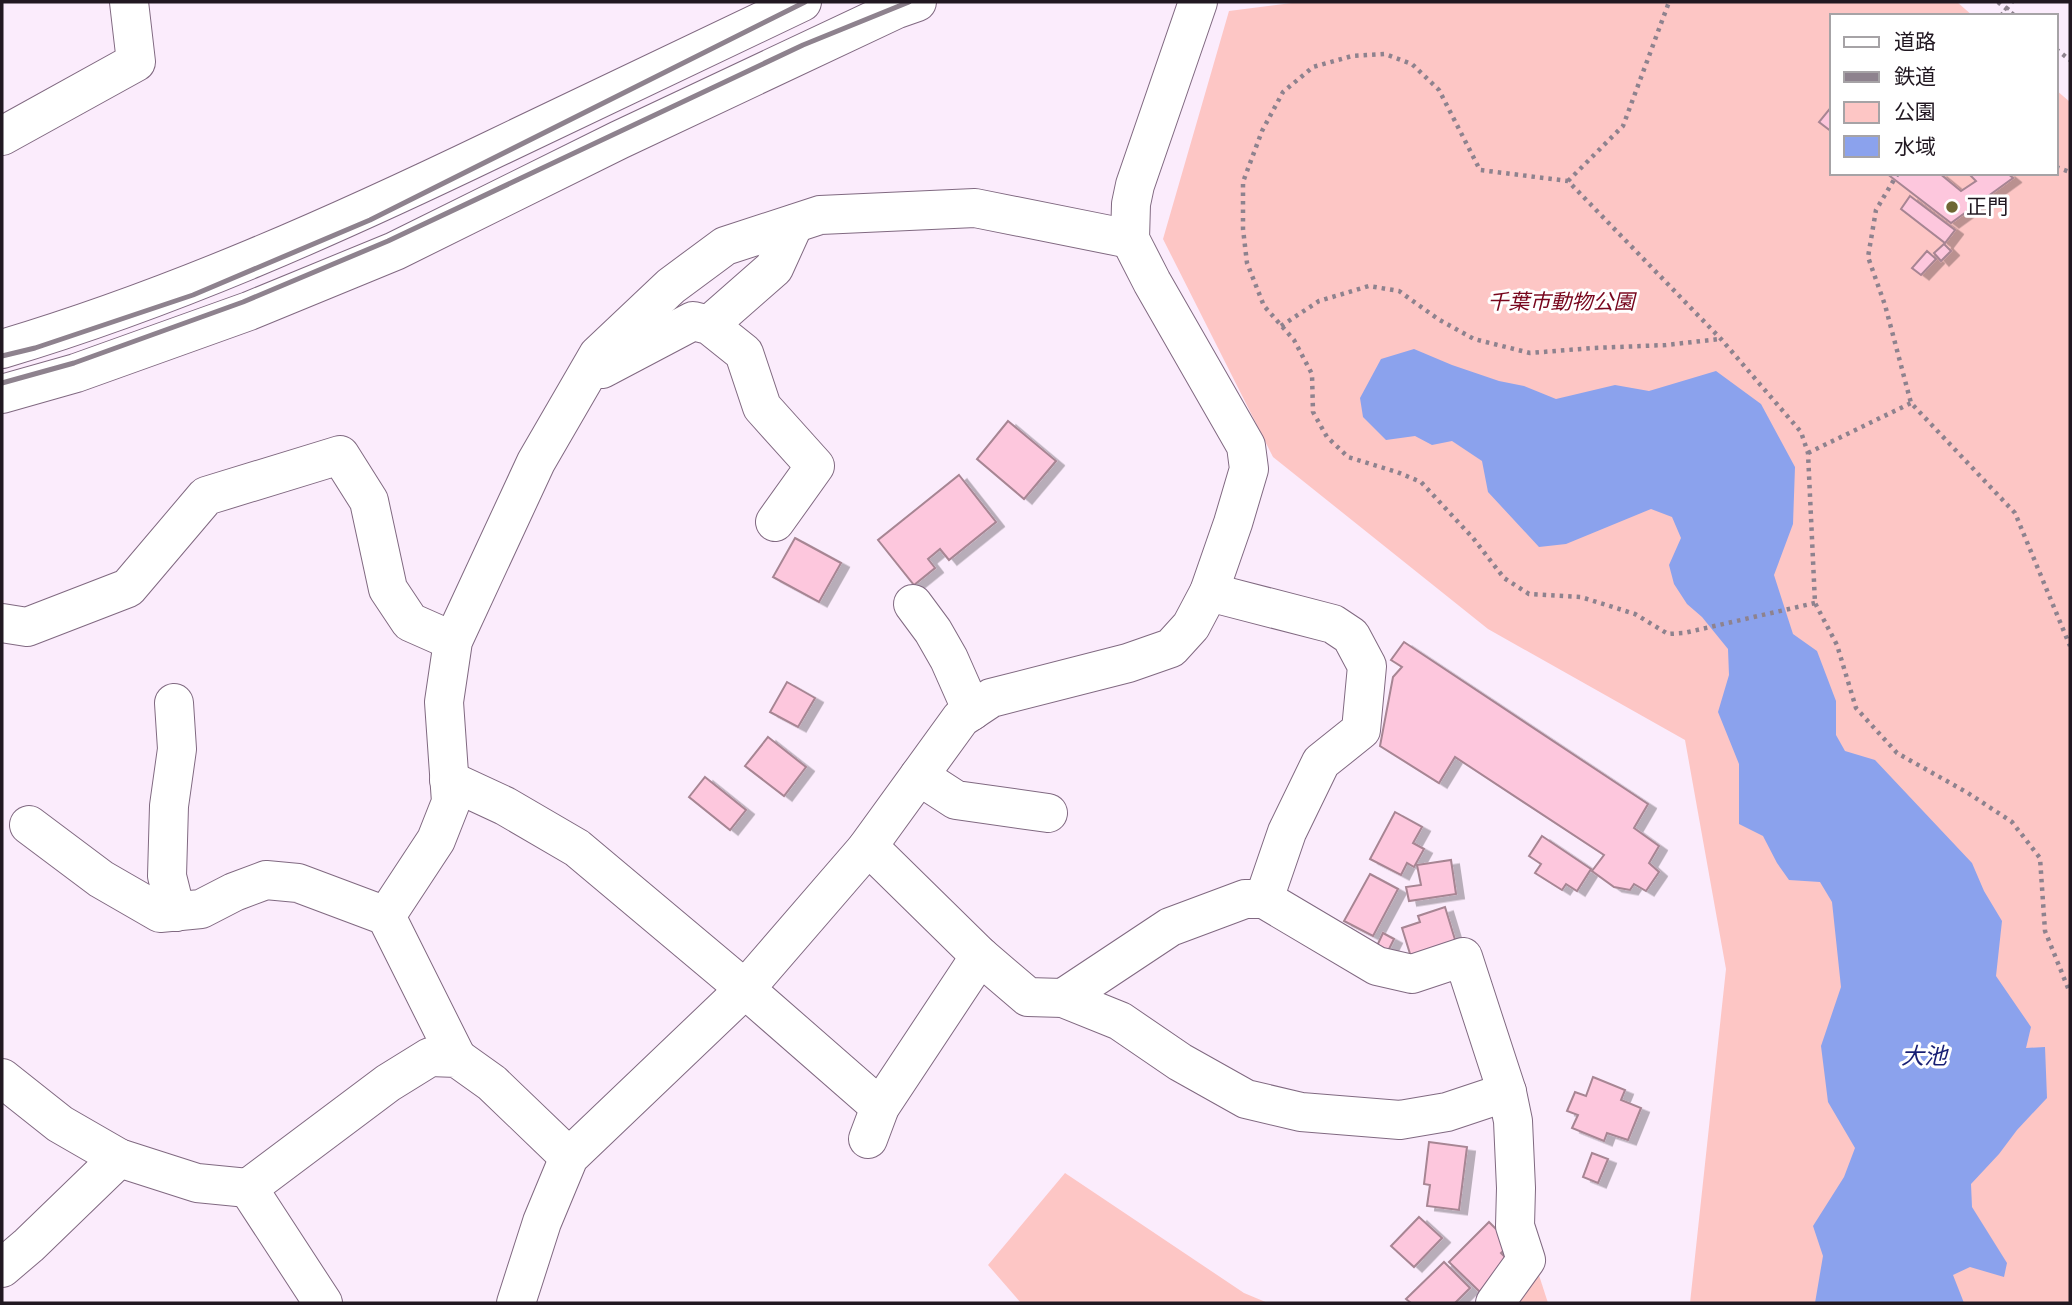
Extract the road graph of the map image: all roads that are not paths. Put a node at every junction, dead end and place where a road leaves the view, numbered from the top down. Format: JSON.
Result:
{"nodes":[{"id":1,"x":129,"y":2,"type":"edge"},
{"id":2,"x":802,"y":2,"type":"edge"},
{"id":3,"x":917,"y":2,"type":"edge"},
{"id":4,"x":1198,"y":2,"type":"edge"},
{"id":5,"x":2,"y":136,"type":"edge"},
{"id":6,"x":794,"y":224,"type":"junction"},
{"id":7,"x":1130,"y":239,"type":"junction"},
{"id":8,"x":709,"y":325,"type":"junction"},
{"id":9,"x":2,"y":349,"type":"edge"},
{"id":10,"x":584,"y":379,"type":"junction"},
{"id":11,"x":2,"y":394,"type":"edge"},
{"id":12,"x":775,"y":522,"type":"dead end"},
{"id":13,"x":1209,"y":592,"type":"junction"},
{"id":14,"x":913,"y":604,"type":"dead end"},
{"id":15,"x":2,"y":623,"type":"edge"},
{"id":16,"x":453,"y":641,"type":"junction"},
{"id":17,"x":174,"y":703,"type":"dead end"},
{"id":18,"x":972,"y":711,"type":"junction"},
{"id":19,"x":919,"y":776,"type":"junction"},
{"id":20,"x":449,"y":780,"type":"junction"},
{"id":21,"x":1048,"y":813,"type":"dead end"},
{"id":22,"x":29,"y":825,"type":"dead end"},
{"id":23,"x":866,"y":849,"type":"junction"},
{"id":24,"x":1264,"y":899,"type":"junction"},
{"id":25,"x":176,"y":912,"type":"junction"},
{"id":26,"x":386,"y":916,"type":"junction"},
{"id":27,"x":980,"y":956,"type":"junction"},
{"id":28,"x":745,"y":989,"type":"junction"},
{"id":29,"x":1063,"y":998,"type":"junction"},
{"id":30,"x":457,"y":1058,"type":"junction"},
{"id":31,"x":2,"y":1078,"type":"edge"},
{"id":32,"x":1507,"y":1092,"type":"junction"},
{"id":33,"x":569,"y":1157,"type":"junction"},
{"id":34,"x":119,"y":1158,"type":"junction"},
{"id":35,"x":248,"y":1188,"type":"junction"},
{"id":36,"x":2,"y":1268,"type":"edge"},
{"id":37,"x":323,"y":1303,"type":"edge"},
{"id":38,"x":516,"y":1303,"type":"edge"},
{"id":39,"x":1495,"y":1303,"type":"edge"}],
"edges":[{"from":1,"to":5,"type":"street"},
{"from":2,"to":9,"type":"street"},
{"from":3,"to":11,"type":"street"},
{"from":4,"to":7,"type":"street"},
{"from":6,"to":7,"type":"street"},
{"from":6,"to":8,"type":"street"},
{"from":6,"to":10,"type":"street"},
{"from":7,"to":13,"type":"street"},
{"from":8,"to":10,"type":"street"},
{"from":8,"to":12,"type":"street"},
{"from":10,"to":16,"type":"street"},
{"from":13,"to":18,"type":"street"},
{"from":13,"to":24,"type":"street"},
{"from":14,"to":18,"type":"street"},
{"from":15,"to":16,"type":"street"},
{"from":16,"to":20,"type":"street"},
{"from":17,"to":25,"type":"street"},
{"from":18,"to":19,"type":"street"},
{"from":19,"to":21,"type":"street"},
{"from":19,"to":23,"type":"street"},
{"from":20,"to":26,"type":"street"},
{"from":20,"to":28,"type":"street"},
{"from":22,"to":25,"type":"street"},
{"from":23,"to":27,"type":"street"},
{"from":23,"to":28,"type":"street"},
{"from":24,"to":29,"type":"street"},
{"from":24,"to":32,"type":"street"},
{"from":25,"to":26,"type":"street"},
{"from":26,"to":30,"type":"street"},
{"from":27,"to":28,"type":"street"},
{"from":27,"to":29,"type":"street"},
{"from":28,"to":33,"type":"street"},
{"from":29,"to":32,"type":"street"},
{"from":30,"to":33,"type":"street"},
{"from":30,"to":35,"type":"street"},
{"from":31,"to":34,"type":"street"},
{"from":32,"to":39,"type":"street"},
{"from":33,"to":38,"type":"street"},
{"from":34,"to":35,"type":"street"},
{"from":34,"to":36,"type":"street"},
{"from":35,"to":37,"type":"street"}]}
